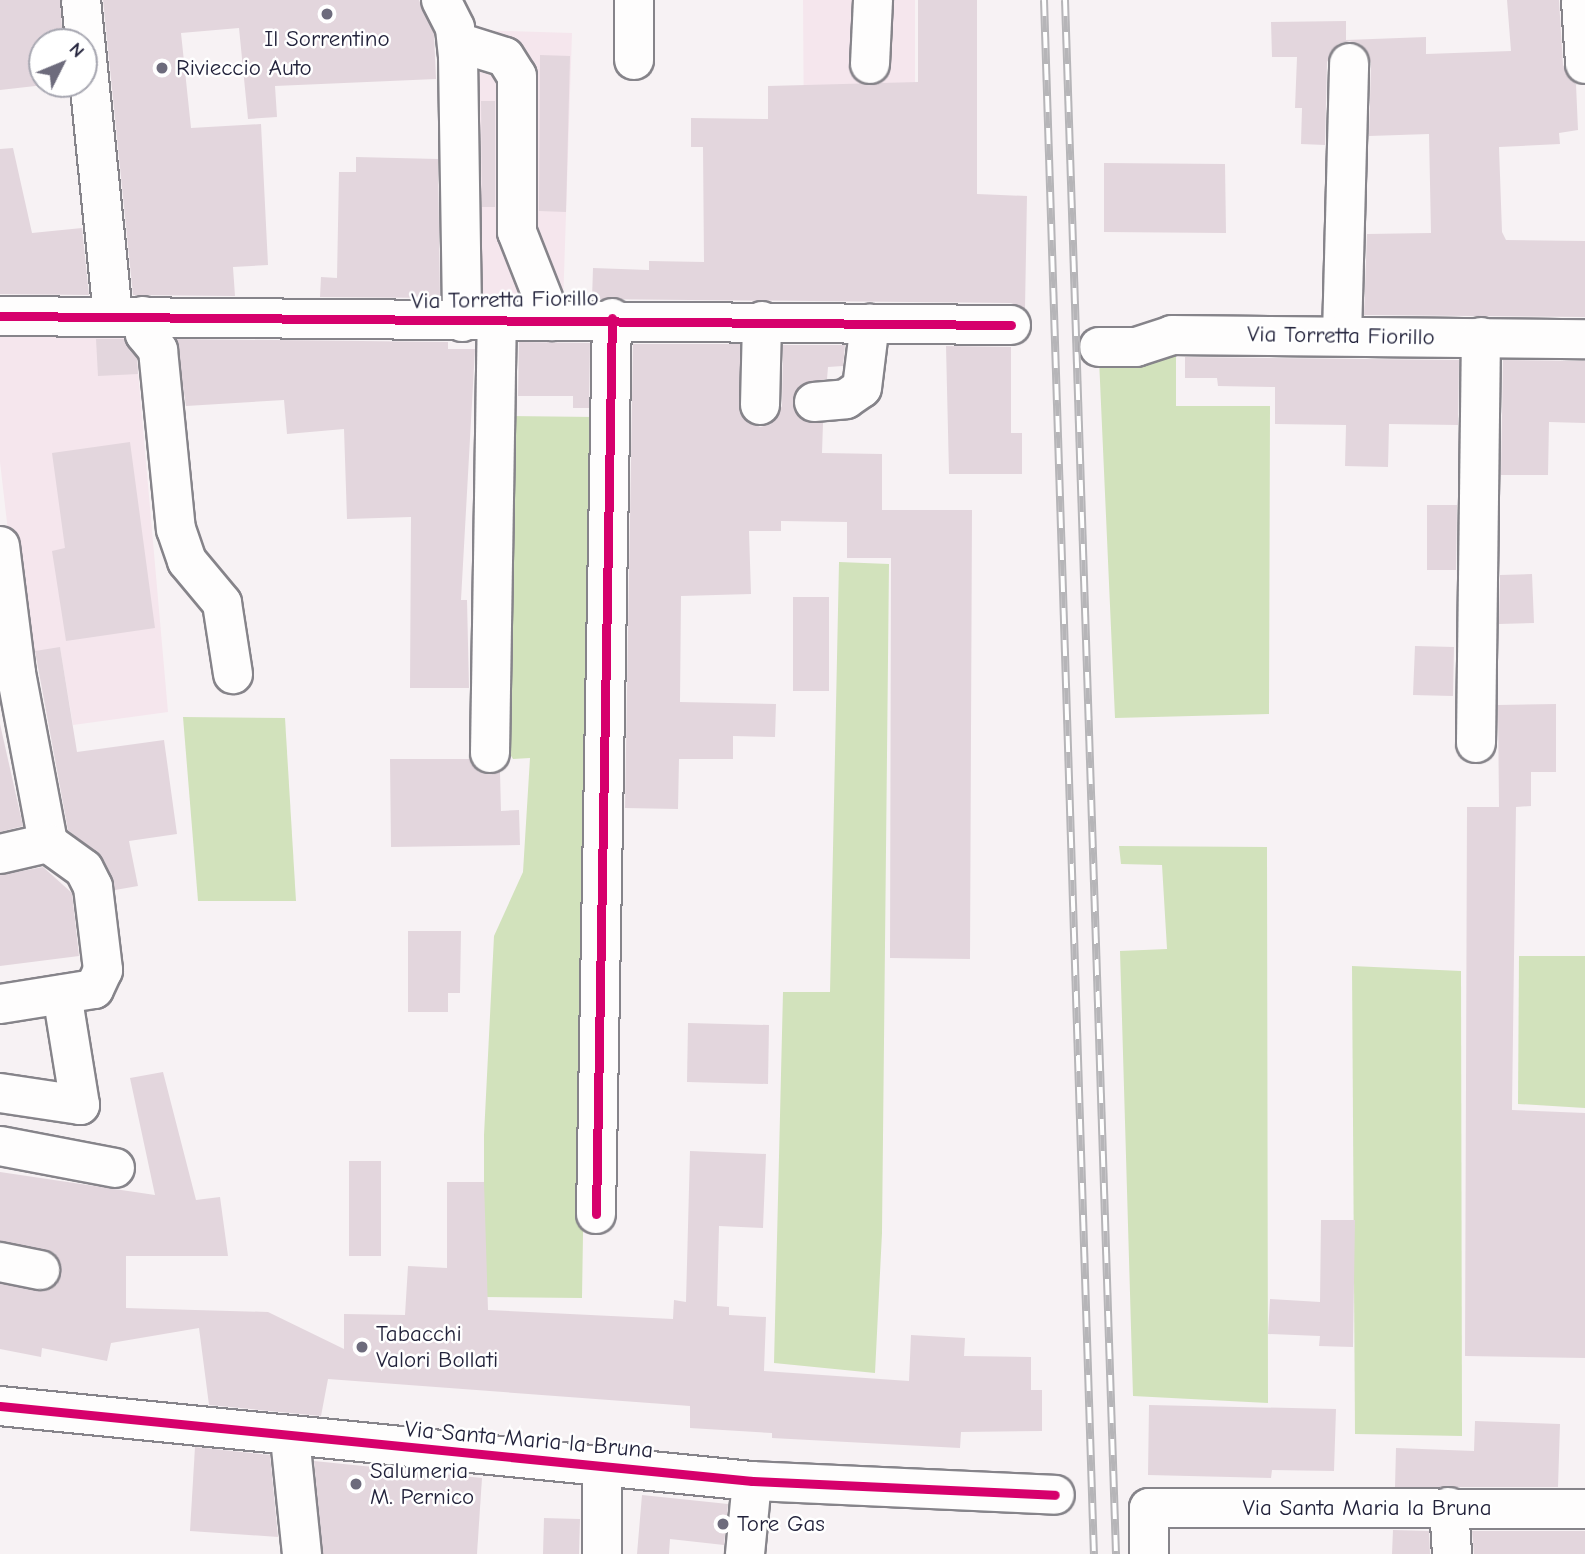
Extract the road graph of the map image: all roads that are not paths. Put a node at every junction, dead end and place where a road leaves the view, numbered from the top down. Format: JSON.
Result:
{"nodes":[{"id":1,"x":80,"y":0,"type":"edge"},
{"id":2,"x":441,"y":0,"type":"edge"},
{"id":3,"x":634,"y":0,"type":"edge"},
{"id":4,"x":873,"y":0,"type":"edge"},
{"id":5,"x":1581,"y":0,"type":"edge"},
{"id":6,"x":457,"y":42,"type":"junction"},
{"id":7,"x":634,"y":60,"type":"dead end"},
{"id":8,"x":1349,"y":63,"type":"dead end"},
{"id":9,"x":870,"y":64,"type":"dead end"},
{"id":10,"x":1585,"y":64,"type":"edge"},
{"id":11,"x":0,"y":316,"type":"edge"},
{"id":12,"x":128,"y":316,"type":"junction"},
{"id":13,"x":612,"y":318,"type":"junction"},
{"id":14,"x":552,"y":321,"type":"junction"},
{"id":15,"x":762,"y":321,"type":"junction"},
{"id":16,"x":479,"y":322,"type":"junction"},
{"id":17,"x":870,"y":323,"type":"junction"},
{"id":18,"x":1011,"y":326,"type":"dead end"},
{"id":19,"x":1342,"y":336,"type":"junction"},
{"id":20,"x":1482,"y":337,"type":"junction"},
{"id":21,"x":1585,"y":339,"type":"edge"},
{"id":22,"x":1099,"y":347,"type":"dead end"},
{"id":23,"x":814,"y":402,"type":"dead end"},
{"id":24,"x":760,"y":405,"type":"dead end"},
{"id":25,"x":0,"y":546,"type":"edge"},
{"id":26,"x":233,"y":674,"type":"dead end"},
{"id":27,"x":1476,"y":743,"type":"dead end"},
{"id":28,"x":490,"y":753,"type":"dead end"},
{"id":29,"x":48,"y":843,"type":"junction"},
{"id":30,"x":0,"y":854,"type":"edge"},
{"id":31,"x":62,"y":994,"type":"junction"},
{"id":32,"x":0,"y":1004,"type":"edge"},
{"id":33,"x":0,"y":1093,"type":"edge"},
{"id":34,"x":0,"y":1146,"type":"edge"},
{"id":35,"x":115,"y":1168,"type":"dead end"},
{"id":36,"x":596,"y":1214,"type":"dead end"},
{"id":37,"x":0,"y":1262,"type":"edge"},
{"id":38,"x":40,"y":1270,"type":"dead end"},
{"id":39,"x":0,"y":1406,"type":"edge"},
{"id":40,"x":290,"y":1438,"type":"junction"},
{"id":41,"x":616,"y":1467,"type":"junction"},
{"id":42,"x":752,"y":1480,"type":"junction"},
{"id":43,"x":1055,"y":1495,"type":"dead end"},
{"id":44,"x":1449,"y":1507,"type":"junction"},
{"id":45,"x":1585,"y":1509,"type":"edge"},
{"id":46,"x":302,"y":1554,"type":"edge"},
{"id":47,"x":603,"y":1554,"type":"edge"},
{"id":48,"x":625,"y":1554,"type":"edge"},
{"id":49,"x":745,"y":1554,"type":"edge"},
{"id":50,"x":1149,"y":1554,"type":"edge"},
{"id":51,"x":1452,"y":1554,"type":"edge"}],
"edges":[{"from":1,"to":12,"type":"street"},
{"from":2,"to":6,"type":"street"},
{"from":3,"to":7,"type":"street"},
{"from":4,"to":9,"type":"street"},
{"from":5,"to":10,"type":"street"},
{"from":6,"to":14,"type":"street"},
{"from":6,"to":16,"type":"street"},
{"from":8,"to":19,"type":"street"},
{"from":11,"to":12,"type":"street","name":"Via Torretta Fiorillo"},
{"from":12,"to":16,"type":"street","name":"Via Torretta Fiorillo"},
{"from":12,"to":26,"type":"street"},
{"from":13,"to":14,"type":"street","name":"Via Torretta Fiorillo"},
{"from":13,"to":15,"type":"street","name":"Via Torretta Fiorillo"},
{"from":13,"to":36,"type":"street"},
{"from":14,"to":16,"type":"street","name":"Via Torretta Fiorillo"},
{"from":15,"to":17,"type":"street","name":"Via Torretta Fiorillo"},
{"from":15,"to":24,"type":"street"},
{"from":16,"to":28,"type":"street"},
{"from":17,"to":18,"type":"street","name":"Via Torretta Fiorillo"},
{"from":17,"to":23,"type":"street"},
{"from":19,"to":20,"type":"street","name":"Via Torretta Fiorillo"},
{"from":19,"to":22,"type":"street","name":"Via Torretta Fiorillo"},
{"from":20,"to":21,"type":"street","name":"Via Torretta Fiorillo"},
{"from":20,"to":27,"type":"street"},
{"from":25,"to":29,"type":"street"},
{"from":29,"to":30,"type":"street"},
{"from":29,"to":31,"type":"street"},
{"from":31,"to":32,"type":"street"},
{"from":31,"to":33,"type":"street"},
{"from":34,"to":35,"type":"street"},
{"from":37,"to":38,"type":"street"},
{"from":39,"to":40,"type":"street","name":"Via Santa Maria la Bruna"},
{"from":40,"to":41,"type":"street","name":"Via Santa Maria la Bruna"},
{"from":40,"to":46,"type":"street"},
{"from":41,"to":42,"type":"street","name":"Via Santa Maria la Bruna"},
{"from":41,"to":47,"type":"street"},
{"from":41,"to":48,"type":"street"},
{"from":42,"to":43,"type":"street","name":"Via Santa Maria la Bruna"},
{"from":42,"to":49,"type":"street"},
{"from":44,"to":45,"type":"street","name":"Via Santa Maria la Bruna"},
{"from":44,"to":50,"type":"street","name":"Via Santa Maria la Bruna"},
{"from":44,"to":51,"type":"street"}]}
